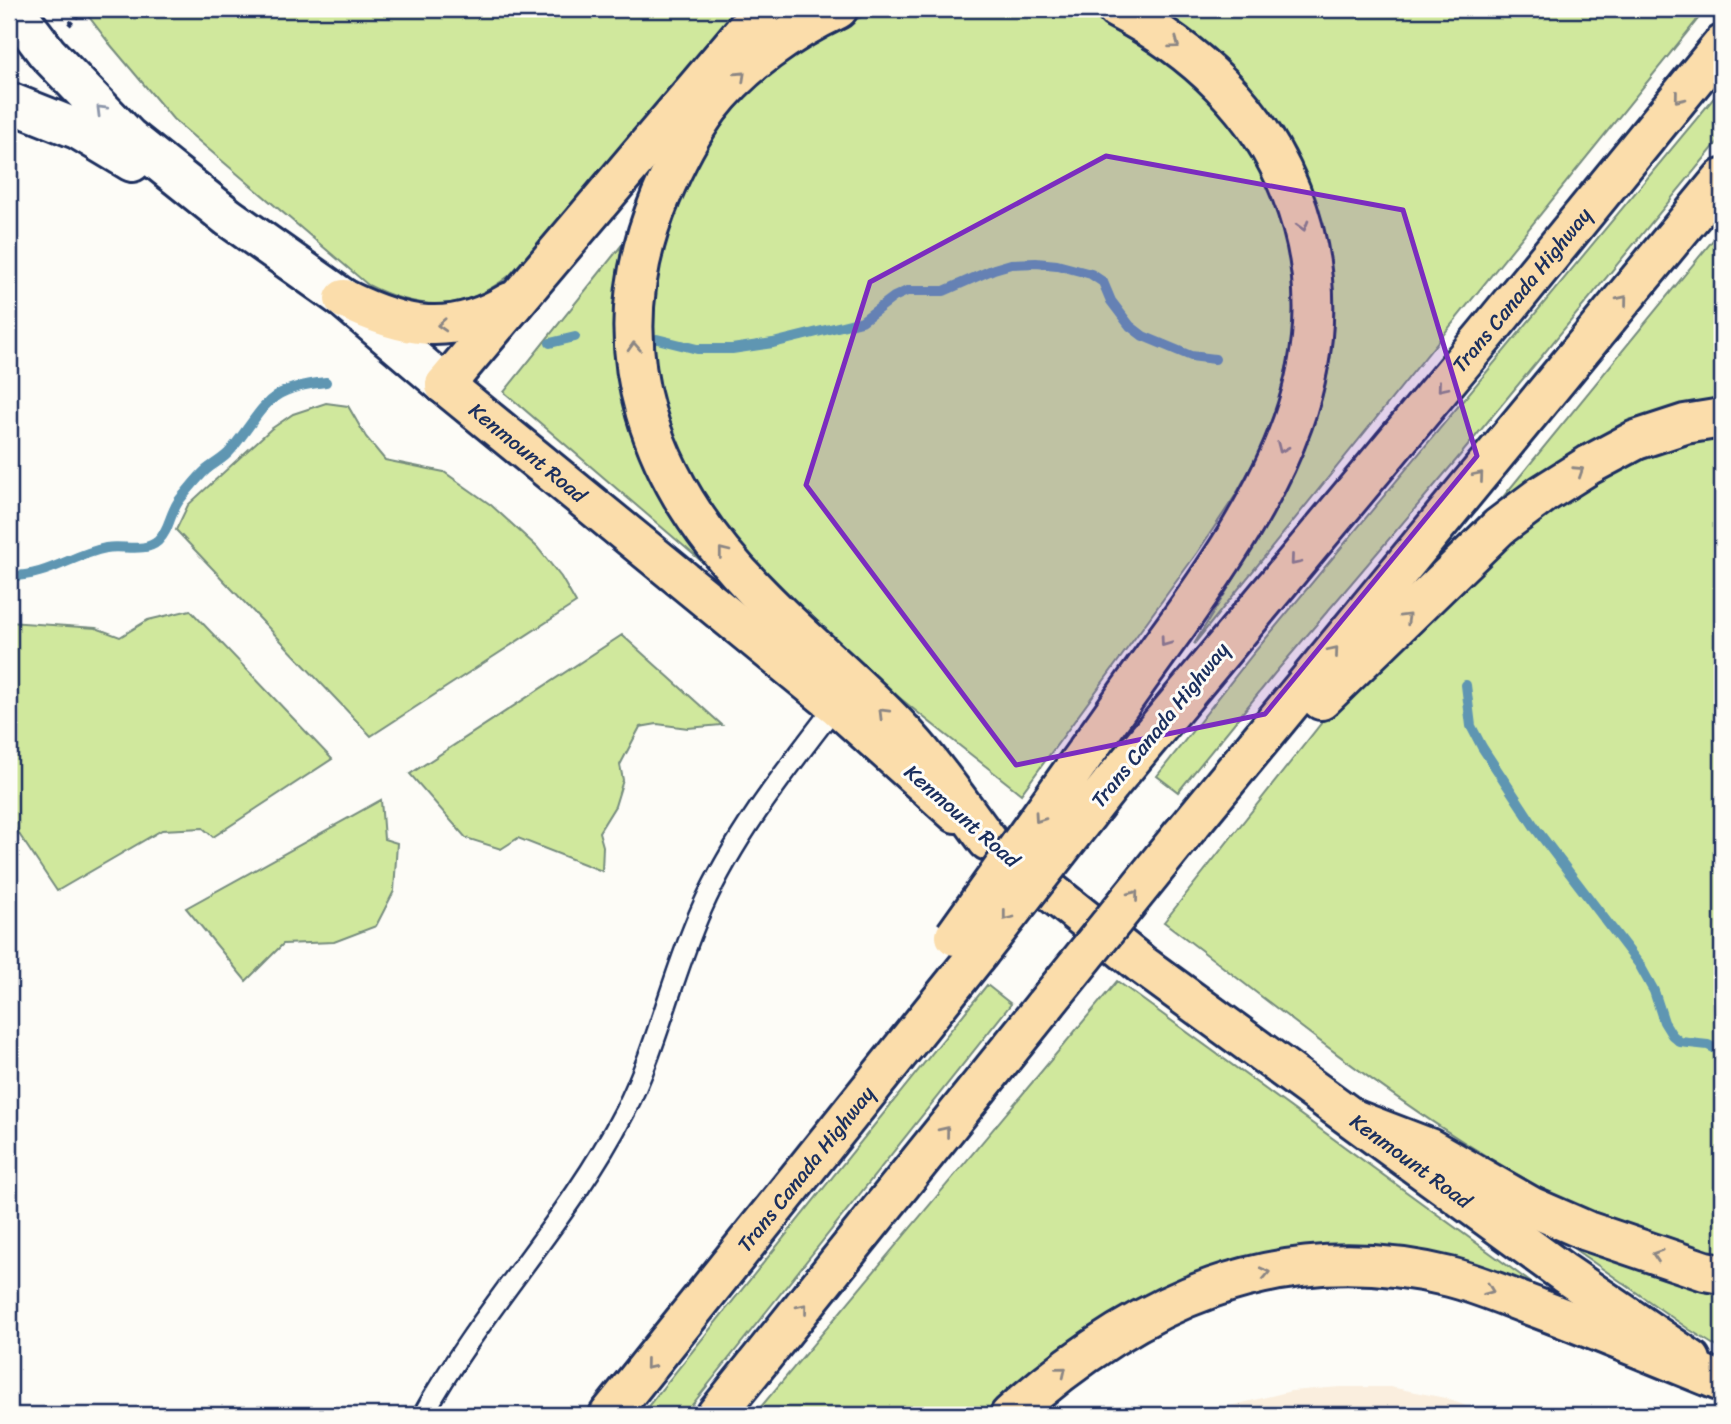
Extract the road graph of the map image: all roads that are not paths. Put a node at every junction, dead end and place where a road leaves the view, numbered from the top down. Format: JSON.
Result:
{"nodes":[{"id":1,"x":14,"y":9,"type":"edge"},
{"id":2,"x":763,"y":9,"type":"edge"},
{"id":3,"x":838,"y":9,"type":"edge"},
{"id":4,"x":1117,"y":9,"type":"edge"},
{"id":5,"x":1722,"y":45,"type":"edge"},
{"id":6,"x":9,"y":102,"type":"edge"},
{"id":7,"x":709,"y":108,"type":"junction"},
{"id":8,"x":1722,"y":179,"type":"edge"},
{"id":9,"x":228,"y":217,"type":"junction"},
{"id":10,"x":526,"y":290,"type":"junction"},
{"id":11,"x":344,"y":299,"type":"junction"},
{"id":12,"x":455,"y":393,"type":"junction"},
{"id":13,"x":1722,"y":418,"type":"edge"},
{"id":14,"x":836,"y":705,"type":"junction"},
{"id":15,"x":1181,"y":836,"type":"junction"},
{"id":16,"x":988,"y":842,"type":"junction"},
{"id":17,"x":967,"y":945,"type":"junction"},
{"id":18,"x":1356,"y":1120,"type":"junction"},
{"id":19,"x":1722,"y":1274,"type":"edge"},
{"id":20,"x":1722,"y":1382,"type":"edge"},
{"id":21,"x":423,"y":1415,"type":"edge"},
{"id":22,"x":609,"y":1415,"type":"edge"},
{"id":23,"x":716,"y":1415,"type":"edge"},
{"id":24,"x":1010,"y":1415,"type":"edge"}],
"edges":[{"from":9,"to":1,"type":"main road","name":"Kenmount Road","one_way":true},
{"from":2,"to":10,"type":"main road"},
{"from":7,"to":3,"type":"main road","one_way":true},
{"from":4,"to":17,"type":"main road","one_way":true,"bridge":true},
{"from":5,"to":17,"type":"main road","name":"Trans Canada Highway","one_way":true,"bridge":true},
{"from":6,"to":9,"type":"main road","name":"Kenmount Road"},
{"from":7,"to":12,"type":"main road"},
{"from":16,"to":7,"type":"main road","one_way":true},
{"from":15,"to":8,"type":"main road","one_way":true},
{"from":9,"to":11,"type":"main road","name":"Kenmount Road"},
{"from":10,"to":11,"type":"main road","one_way":true},
{"from":10,"to":12,"type":"main road"},
{"from":11,"to":12,"type":"main road","name":"Kenmount Road"},
{"from":12,"to":14,"type":"main road","name":"Kenmount Road"},
{"from":15,"to":13,"type":"main road","one_way":true},
{"from":14,"to":16,"type":"main road","name":"Kenmount Road"},
{"from":14,"to":21,"type":"lane"},
{"from":23,"to":15,"type":"main road","one_way":true,"bridge":true},
{"from":16,"to":18,"type":"main road","name":"Kenmount Road"},
{"from":17,"to":22,"type":"main road","name":"Trans Canada Highway","one_way":true},
{"from":19,"to":18,"type":"main road","one_way":true},
{"from":18,"to":20,"type":"main road","name":"Kenmount Road"},
{"from":24,"to":20,"type":"main road","one_way":true}]}
